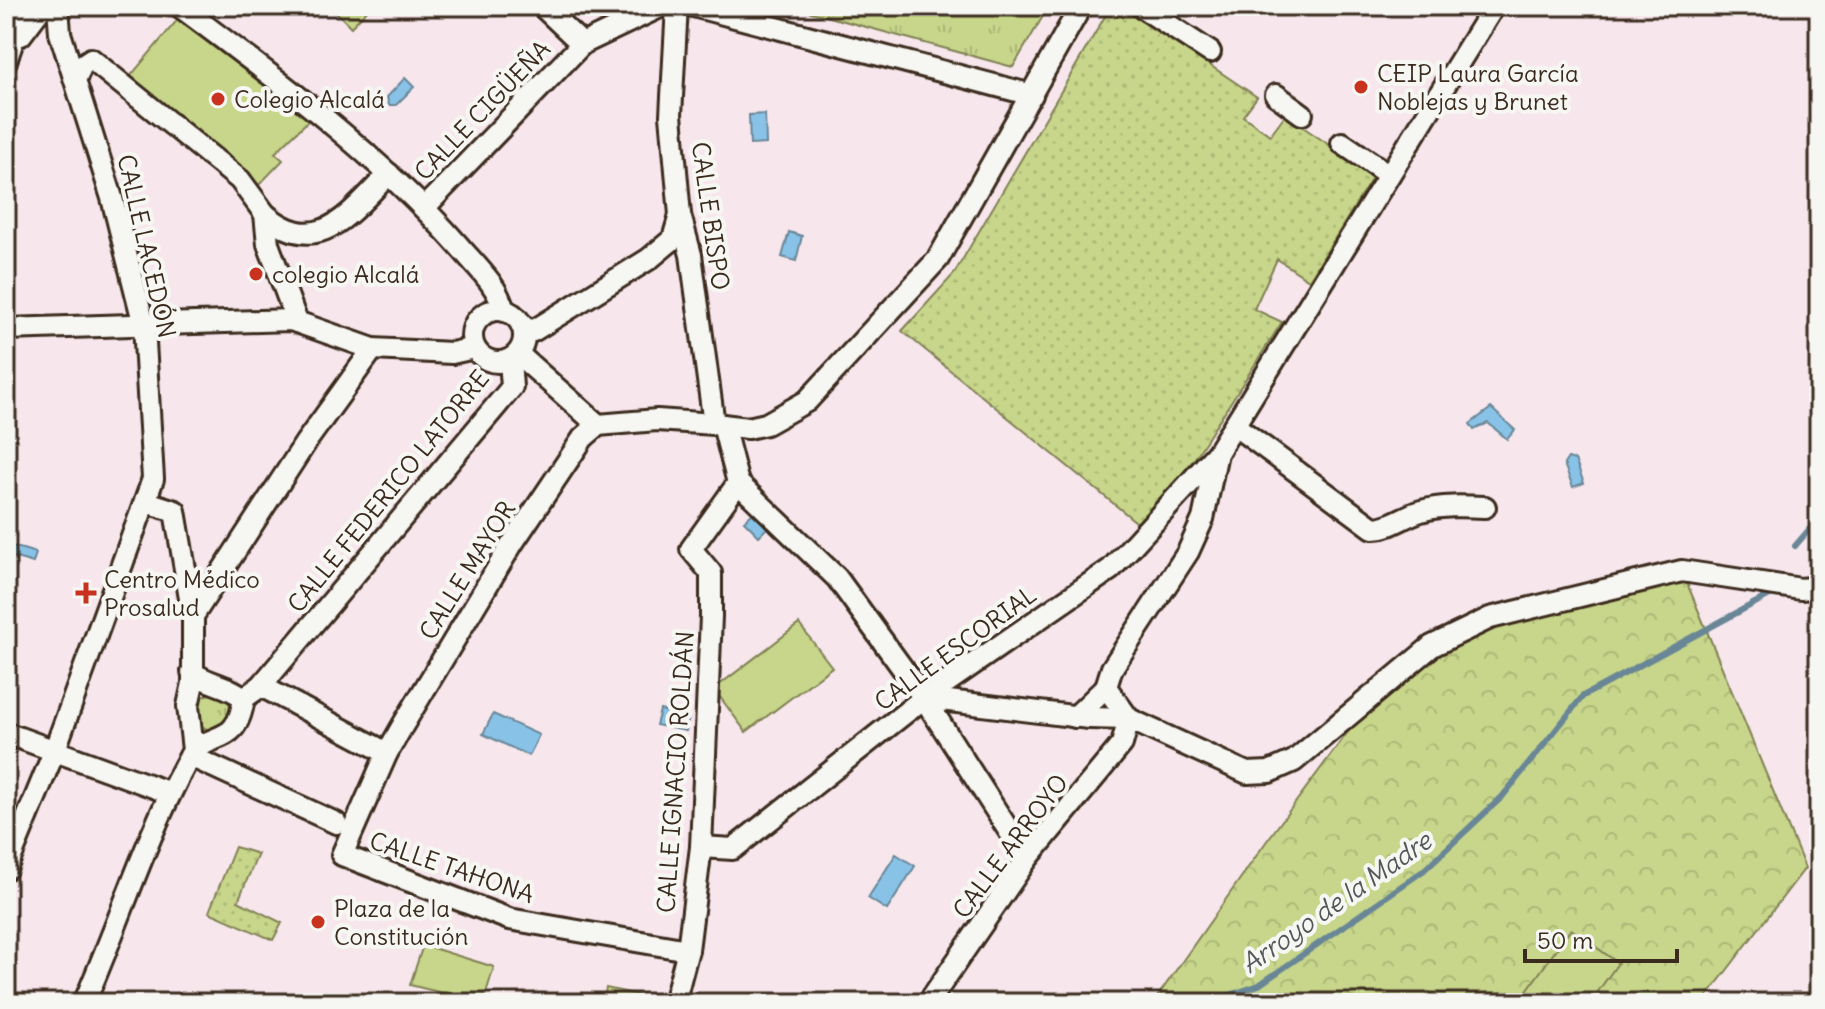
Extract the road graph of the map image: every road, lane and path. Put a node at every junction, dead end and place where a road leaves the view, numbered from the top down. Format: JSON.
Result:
{"nodes":[{"id":1,"x":43,"y":6,"type":"edge"},
{"id":2,"x":58,"y":6,"type":"edge"},
{"id":3,"x":179,"y":6,"type":"edge"},
{"id":4,"x":542,"y":6,"type":"edge"},
{"id":5,"x":662,"y":6,"type":"edge"},
{"id":6,"x":677,"y":6,"type":"edge"},
{"id":7,"x":693,"y":6,"type":"edge"},
{"id":8,"x":1081,"y":6,"type":"edge"},
{"id":9,"x":1140,"y":6,"type":"edge"},
{"id":10,"x":1494,"y":6,"type":"edge"},
{"id":11,"x":26,"y":16,"type":"edge"},
{"id":12,"x":60,"y":33,"type":"junction"},
{"id":13,"x":582,"y":44,"type":"junction"},
{"id":14,"x":1210,"y":52,"type":"dead end"},
{"id":15,"x":8,"y":56,"type":"edge"},
{"id":16,"x":76,"y":78,"type":"junction"},
{"id":17,"x":1032,"y":95,"type":"junction"},
{"id":18,"x":1276,"y":95,"type":"dead end"},
{"id":19,"x":1302,"y":114,"type":"dead end"},
{"id":20,"x":1342,"y":143,"type":"dead end"},
{"id":21,"x":389,"y":174,"type":"junction"},
{"id":22,"x":1389,"y":175,"type":"junction"},
{"id":23,"x":425,"y":207,"type":"junction"},
{"id":24,"x":265,"y":214,"type":"junction"},
{"id":25,"x":680,"y":215,"type":"junction"},
{"id":26,"x":504,"y":311,"type":"junction"},
{"id":27,"x":297,"y":322,"type":"junction"},
{"id":28,"x":144,"y":325,"type":"junction"},
{"id":29,"x":522,"y":326,"type":"junction"},
{"id":30,"x":6,"y":329,"type":"edge"},
{"id":31,"x":474,"y":348,"type":"junction"},
{"id":32,"x":373,"y":349,"type":"junction"},
{"id":33,"x":514,"y":357,"type":"junction"},
{"id":34,"x":718,"y":424,"type":"junction"},
{"id":35,"x":598,"y":425,"type":"junction"},
{"id":36,"x":1234,"y":425,"type":"junction"},
{"id":37,"x":1217,"y":453,"type":"junction"},
{"id":38,"x":738,"y":483,"type":"junction"},
{"id":39,"x":147,"y":502,"type":"junction"},
{"id":40,"x":1485,"y":507,"type":"dead end"},
{"id":41,"x":1819,"y":587,"type":"edge"},
{"id":42,"x":193,"y":616,"type":"junction"},
{"id":43,"x":193,"y":678,"type":"junction"},
{"id":44,"x":1106,"y":687,"type":"junction"},
{"id":45,"x":252,"y":692,"type":"junction"},
{"id":46,"x":924,"y":698,"type":"junction"},
{"id":47,"x":1075,"y":717,"type":"junction"},
{"id":48,"x":1129,"y":719,"type":"junction"},
{"id":49,"x":6,"y":733,"type":"edge"},
{"id":50,"x":54,"y":752,"type":"junction"},
{"id":51,"x":191,"y":753,"type":"junction"},
{"id":52,"x":387,"y":753,"type":"junction"},
{"id":53,"x":170,"y":793,"type":"junction"},
{"id":54,"x":336,"y":823,"type":"dead end"},
{"id":55,"x":701,"y":847,"type":"junction"},
{"id":56,"x":342,"y":855,"type":"joint"},
{"id":57,"x":1027,"y":859,"type":"junction"},
{"id":58,"x":6,"y":869,"type":"edge"},
{"id":59,"x":688,"y":950,"type":"junction"},
{"id":60,"x":84,"y":1003,"type":"edge"},
{"id":61,"x":674,"y":1003,"type":"edge"},
{"id":62,"x":928,"y":1003,"type":"edge"}],
"edges":[{"from":1,"to":11,"type":"street"},
{"from":2,"to":12,"type":"street","name":"CALLE LACEDÓN"},
{"from":3,"to":21,"type":"street"},
{"from":4,"to":13,"type":"street"},
{"from":5,"to":13,"type":"street","name":"CALLE CIGÜEÑA"},
{"from":6,"to":25,"type":"street","name":"CALLE BISPO"},
{"from":7,"to":17,"type":"street"},
{"from":8,"to":17,"type":"street"},
{"from":9,"to":14,"type":"street"},
{"from":10,"to":22,"type":"street"},
{"from":11,"to":12,"type":"street"},
{"from":11,"to":15,"type":"street"},
{"from":12,"to":16,"type":"street","name":"CALLE LACEDÓN"},
{"from":13,"to":23,"type":"street","name":"CALLE CIGÜEÑA"},
{"from":16,"to":24,"type":"street"},
{"from":16,"to":28,"type":"street","name":"CALLE LACEDÓN"},
{"from":17,"to":34,"type":"street"},
{"from":18,"to":19,"type":"street"},
{"from":20,"to":22,"type":"street"},
{"from":21,"to":23,"type":"street"},
{"from":21,"to":24,"type":"street"},
{"from":22,"to":36,"type":"street"},
{"from":23,"to":26,"type":"street"},
{"from":24,"to":27,"type":"street"},
{"from":25,"to":29,"type":"street"},
{"from":25,"to":34,"type":"street","name":"CALLE BISPO"},
{"from":26,"to":29,"type":"street"},
{"from":26,"to":31,"type":"street"},
{"from":27,"to":28,"type":"street"},
{"from":27,"to":32,"type":"street"},
{"from":28,"to":30,"type":"street"},
{"from":28,"to":39,"type":"street","name":"CALLE LACEDÓN"},
{"from":29,"to":33,"type":"street"},
{"from":31,"to":32,"type":"street"},
{"from":31,"to":33,"type":"street"},
{"from":32,"to":42,"type":"street"},
{"from":33,"to":35,"type":"street"},
{"from":33,"to":45,"type":"street","name":"CALLE FEDERICO LATORRE"},
{"from":34,"to":35,"type":"street"},
{"from":34,"to":38,"type":"street","name":"CALLE BISPO"},
{"from":35,"to":52,"type":"street","name":"CALLE MAYOR"},
{"from":36,"to":37,"type":"street"},
{"from":36,"to":40,"type":"street"},
{"from":37,"to":44,"type":"street"},
{"from":37,"to":46,"type":"street","name":"CALLE ESCORIAL"},
{"from":38,"to":46,"type":"street"},
{"from":38,"to":55,"type":"street","name":"CALLE IGNACIO ROLDÁN"},
{"from":39,"to":42,"type":"street"},
{"from":39,"to":50,"type":"street","name":"CALLE LACEDÓN"},
{"from":41,"to":48,"type":"street"},
{"from":42,"to":43,"type":"street"},
{"from":43,"to":45,"type":"street"},
{"from":43,"to":51,"type":"street"},
{"from":44,"to":47,"type":"street"},
{"from":44,"to":48,"type":"street"},
{"from":45,"to":51,"type":"street","name":"CALLE FEDERICO LATORRE"},
{"from":45,"to":52,"type":"street"},
{"from":46,"to":47,"type":"street"},
{"from":46,"to":55,"type":"street","name":"CALLE ESCORIAL"},
{"from":46,"to":57,"type":"street"},
{"from":47,"to":48,"type":"street"},
{"from":48,"to":57,"type":"street","name":"CALLE ARROYO"},
{"from":49,"to":50,"type":"street"},
{"from":50,"to":53,"type":"street"},
{"from":50,"to":58,"type":"street","name":"CALLE LACEDÓN"},
{"from":51,"to":53,"type":"street"},
{"from":51,"to":54,"type":"street"},
{"from":52,"to":56,"type":"street","name":"CALLE MAYOR"},
{"from":53,"to":60,"type":"street"},
{"from":55,"to":59,"type":"street","name":"CALLE IGNACIO ROLDÁN"},
{"from":56,"to":59,"type":"street","name":"CALLE TAHONA"},
{"from":57,"to":62,"type":"street","name":"CALLE ARROYO"},
{"from":59,"to":61,"type":"street","name":"CALLE IGNACIO ROLDÁN"}]}
